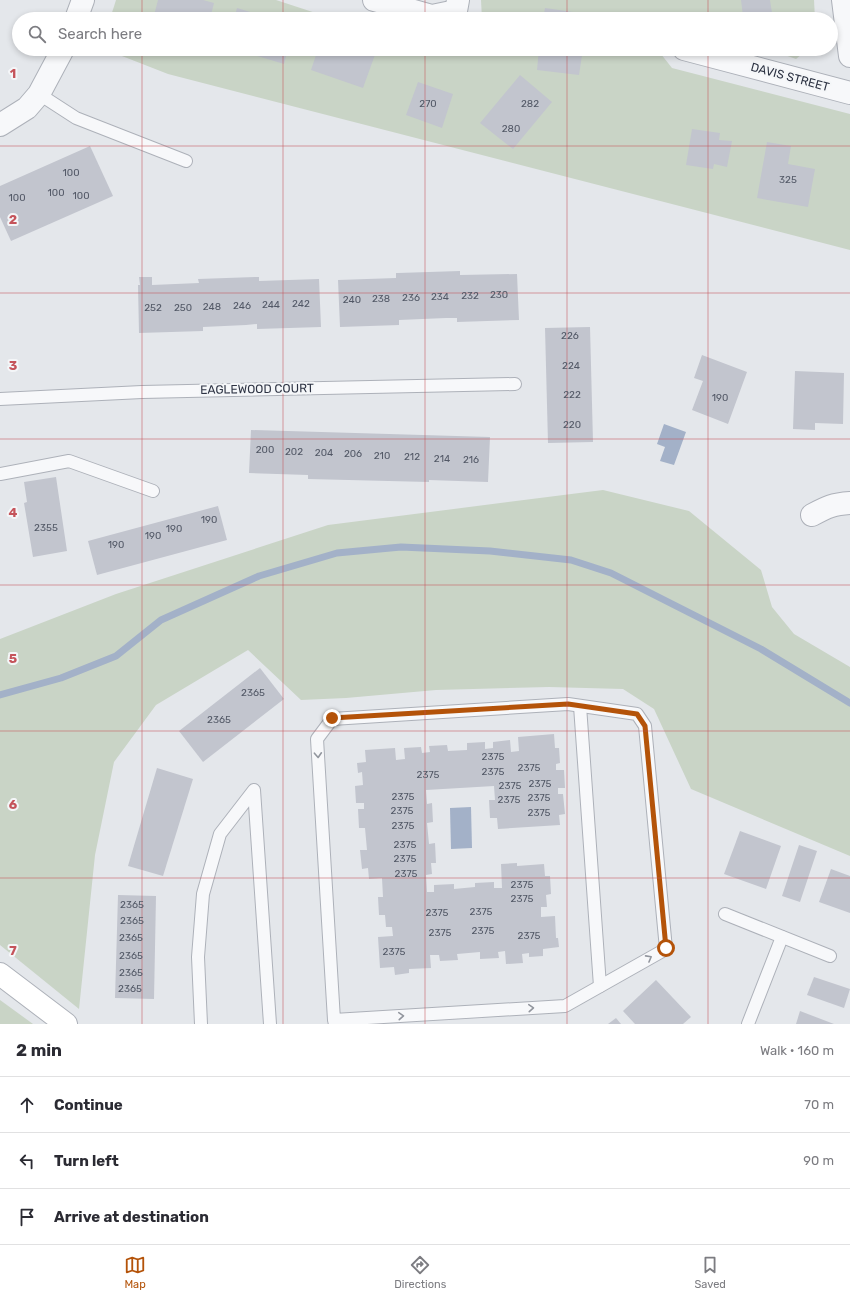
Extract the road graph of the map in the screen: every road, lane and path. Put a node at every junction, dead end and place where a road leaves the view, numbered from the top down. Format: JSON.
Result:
{"nodes":[{"id":1,"x":83,"y":0,"type":"edge"},
{"id":2,"x":374,"y":0,"type":"edge"},
{"id":3,"x":458,"y":0,"type":"edge"},
{"id":4,"x":843,"y":0,"type":"edge"},
{"id":5,"x":79,"y":12,"type":"edge"},
{"id":6,"x":418,"y":12,"type":"edge"},
{"id":7,"x":451,"y":12,"type":"edge"},
{"id":8,"x":59,"y":56,"type":"edge"},
{"id":9,"x":710,"y":56,"type":"edge"},
{"id":10,"x":850,"y":56,"type":"edge"},
{"id":11,"x":850,"y":93,"type":"edge"},
{"id":12,"x":39,"y":94,"type":"junction"},
{"id":13,"x":0,"y":125,"type":"edge"},
{"id":14,"x":186,"y":161,"type":"dead end"},
{"id":15,"x":515,"y":384,"type":"dead end"},
{"id":16,"x":0,"y":400,"type":"edge"},
{"id":17,"x":0,"y":474,"type":"edge"},
{"id":18,"x":153,"y":491,"type":"dead end"},
{"id":19,"x":850,"y":503,"type":"edge"},
{"id":20,"x":812,"y":515,"type":"dead end"},
{"id":21,"x":580,"y":706,"type":"junction"},
{"id":22,"x":725,"y":914,"type":"dead end"},
{"id":23,"x":782,"y":937,"type":"junction"},
{"id":24,"x":830,"y":956,"type":"dead end"},
{"id":25,"x":0,"y":974,"type":"edge"},
{"id":26,"x":600,"y":986,"type":"junction"},
{"id":27,"x":335,"y":1022,"type":"edge"},
{"id":28,"x":66,"y":1024,"type":"edge"},
{"id":29,"x":201,"y":1024,"type":"edge"},
{"id":30,"x":270,"y":1024,"type":"edge"},
{"id":31,"x":748,"y":1024,"type":"edge"}],
"edges":[{"from":1,"to":5,"type":"street"},
{"from":2,"to":6,"type":"street"},
{"from":3,"to":7,"type":"street"},
{"from":4,"to":10,"type":"street"},
{"from":8,"to":12,"type":"street"},
{"from":9,"to":11,"type":"street","name":"DAVIS STREET"},
{"from":12,"to":13,"type":"street"},
{"from":12,"to":14,"type":"lane"},
{"from":15,"to":16,"type":"lane","name":"EAGLEWOOD COURT"},
{"from":17,"to":18,"type":"lane"},
{"from":19,"to":20,"type":"street"},
{"from":21,"to":26,"type":"lane"},
{"from":26,"to":21,"type":"lane","one_way":true},
{"from":21,"to":27,"type":"lane","one_way":true},
{"from":22,"to":23,"type":"lane"},
{"from":23,"to":24,"type":"lane"},
{"from":23,"to":31,"type":"lane"},
{"from":25,"to":28,"type":"main road"},
{"from":27,"to":26,"type":"lane","one_way":true},
{"from":29,"to":30,"type":"lane"}]}
